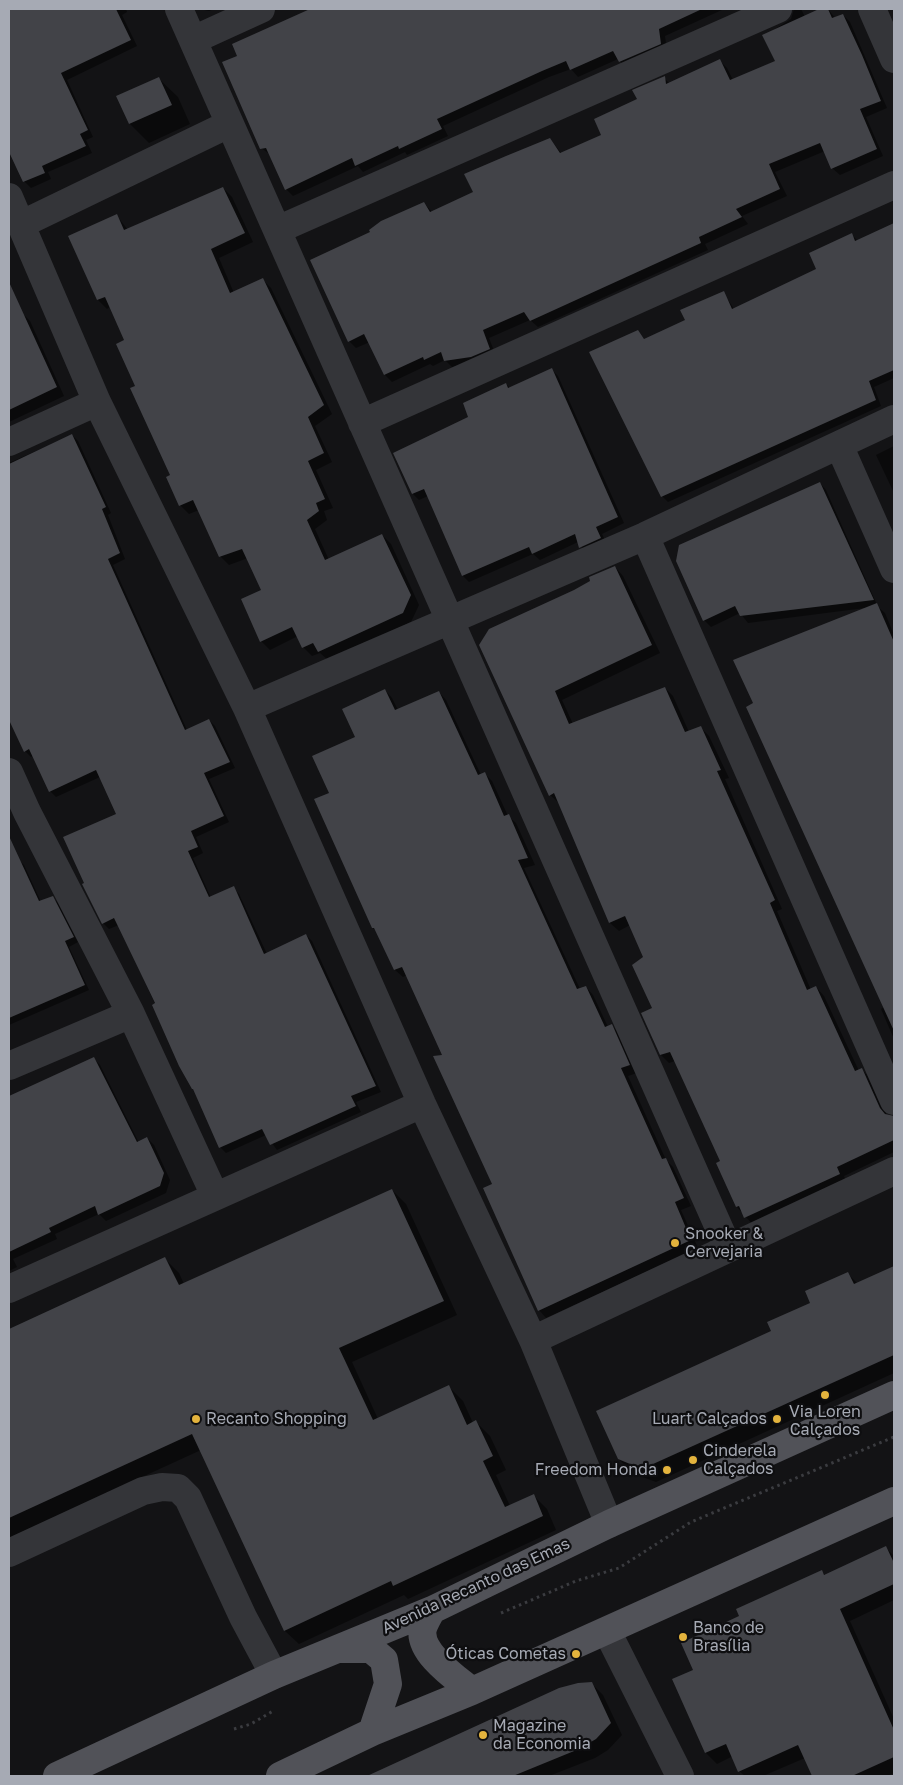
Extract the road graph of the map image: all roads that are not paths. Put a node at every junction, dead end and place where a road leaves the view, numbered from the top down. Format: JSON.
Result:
{"nodes":[{"id":1,"x":179,"y":9,"type":"edge"},
{"id":2,"x":261,"y":9,"type":"edge"},
{"id":3,"x":778,"y":9,"type":"edge"},
{"id":4,"x":872,"y":9,"type":"edge"},
{"id":5,"x":193,"y":40,"type":"junction"},
{"id":6,"x":894,"y":59,"type":"edge"},
{"id":7,"x":229,"y":124,"type":"junction"},
{"id":8,"x":894,"y":185,"type":"edge"},
{"id":9,"x":9,"y":197,"type":"edge"},
{"id":10,"x":22,"y":224,"type":"junction"},
{"id":11,"x":277,"y":230,"type":"junction"},
{"id":12,"x":97,"y":402,"type":"junction"},
{"id":13,"x":894,"y":419,"type":"edge"},
{"id":14,"x":362,"y":423,"type":"junction"},
{"id":15,"x":9,"y":442,"type":"edge"},
{"id":16,"x":839,"y":445,"type":"junction"},
{"id":17,"x":645,"y":536,"type":"junction"},
{"id":18,"x":894,"y":569,"type":"edge"},
{"id":19,"x":449,"y":619,"type":"junction"},
{"id":20,"x":247,"y":708,"type":"junction"},
{"id":21,"x":9,"y":772,"type":"edge"},
{"id":22,"x":18,"y":816,"type":"edge"},
{"id":23,"x":131,"y":1014,"type":"junction"},
{"id":24,"x":9,"y":1066,"type":"edge"},
{"id":25,"x":894,"y":1101,"type":"edge"},
{"id":26,"x":422,"y":1104,"type":"junction"},
{"id":27,"x":894,"y":1171,"type":"edge"},
{"id":28,"x":215,"y":1196,"type":"junction"},
{"id":29,"x":728,"y":1248,"type":"junction"},
{"id":30,"x":9,"y":1289,"type":"edge"},
{"id":31,"x":533,"y":1340,"type":"junction"},
{"id":32,"x":894,"y":1395,"type":"edge"},
{"id":33,"x":894,"y":1501,"type":"edge"},
{"id":34,"x":609,"y":1524,"type":"junction"},
{"id":35,"x":9,"y":1554,"type":"edge"},
{"id":36,"x":432,"y":1610,"type":"junction"},
{"id":37,"x":608,"y":1631,"type":"junction"},
{"id":38,"x":335,"y":1649,"type":"junction"},
{"id":39,"x":274,"y":1675,"type":"junction"},
{"id":40,"x":472,"y":1691,"type":"junction"},
{"id":41,"x":372,"y":1732,"type":"junction"},
{"id":42,"x":57,"y":1776,"type":"edge"},
{"id":43,"x":280,"y":1776,"type":"edge"},
{"id":44,"x":680,"y":1776,"type":"edge"}],
"edges":[{"from":1,"to":5,"type":"street"},
{"from":2,"to":5,"type":"street"},
{"from":3,"to":11,"type":"street"},
{"from":4,"to":6,"type":"street"},
{"from":5,"to":7,"type":"street"},
{"from":7,"to":10,"type":"street"},
{"from":7,"to":11,"type":"street"},
{"from":8,"to":14,"type":"street"},
{"from":9,"to":10,"type":"street"},
{"from":10,"to":12,"type":"street"},
{"from":11,"to":14,"type":"street"},
{"from":12,"to":15,"type":"street"},
{"from":12,"to":20,"type":"street"},
{"from":13,"to":16,"type":"street"},
{"from":14,"to":19,"type":"street"},
{"from":16,"to":17,"type":"street"},
{"from":16,"to":18,"type":"street"},
{"from":17,"to":19,"type":"street"},
{"from":17,"to":25,"type":"street"},
{"from":19,"to":20,"type":"street"},
{"from":19,"to":29,"type":"street"},
{"from":20,"to":26,"type":"street"},
{"from":21,"to":22,"type":"street"},
{"from":22,"to":23,"type":"street"},
{"from":23,"to":24,"type":"street"},
{"from":23,"to":28,"type":"street"},
{"from":26,"to":28,"type":"street"},
{"from":26,"to":31,"type":"street"},
{"from":27,"to":29,"type":"street"},
{"from":28,"to":30,"type":"street"},
{"from":29,"to":31,"type":"street"},
{"from":31,"to":34,"type":"street"},
{"from":32,"to":34,"type":"main road","name":"Avenida Recanto das Emas"},
{"from":33,"to":37,"type":"main road"},
{"from":34,"to":36,"type":"main road","name":"Avenida Recanto das Emas"},
{"from":35,"to":39,"type":"street"},
{"from":36,"to":38,"type":"main road","name":"Avenida Recanto das Emas"},
{"from":36,"to":40,"type":"main road"},
{"from":37,"to":40,"type":"main road"},
{"from":37,"to":44,"type":"street"},
{"from":38,"to":39,"type":"main road","name":"Avenida Recanto das Emas"},
{"from":38,"to":41,"type":"main road"},
{"from":39,"to":42,"type":"main road","name":"Avenida Recanto das Emas"},
{"from":40,"to":41,"type":"main road"},
{"from":41,"to":43,"type":"main road"}]}
